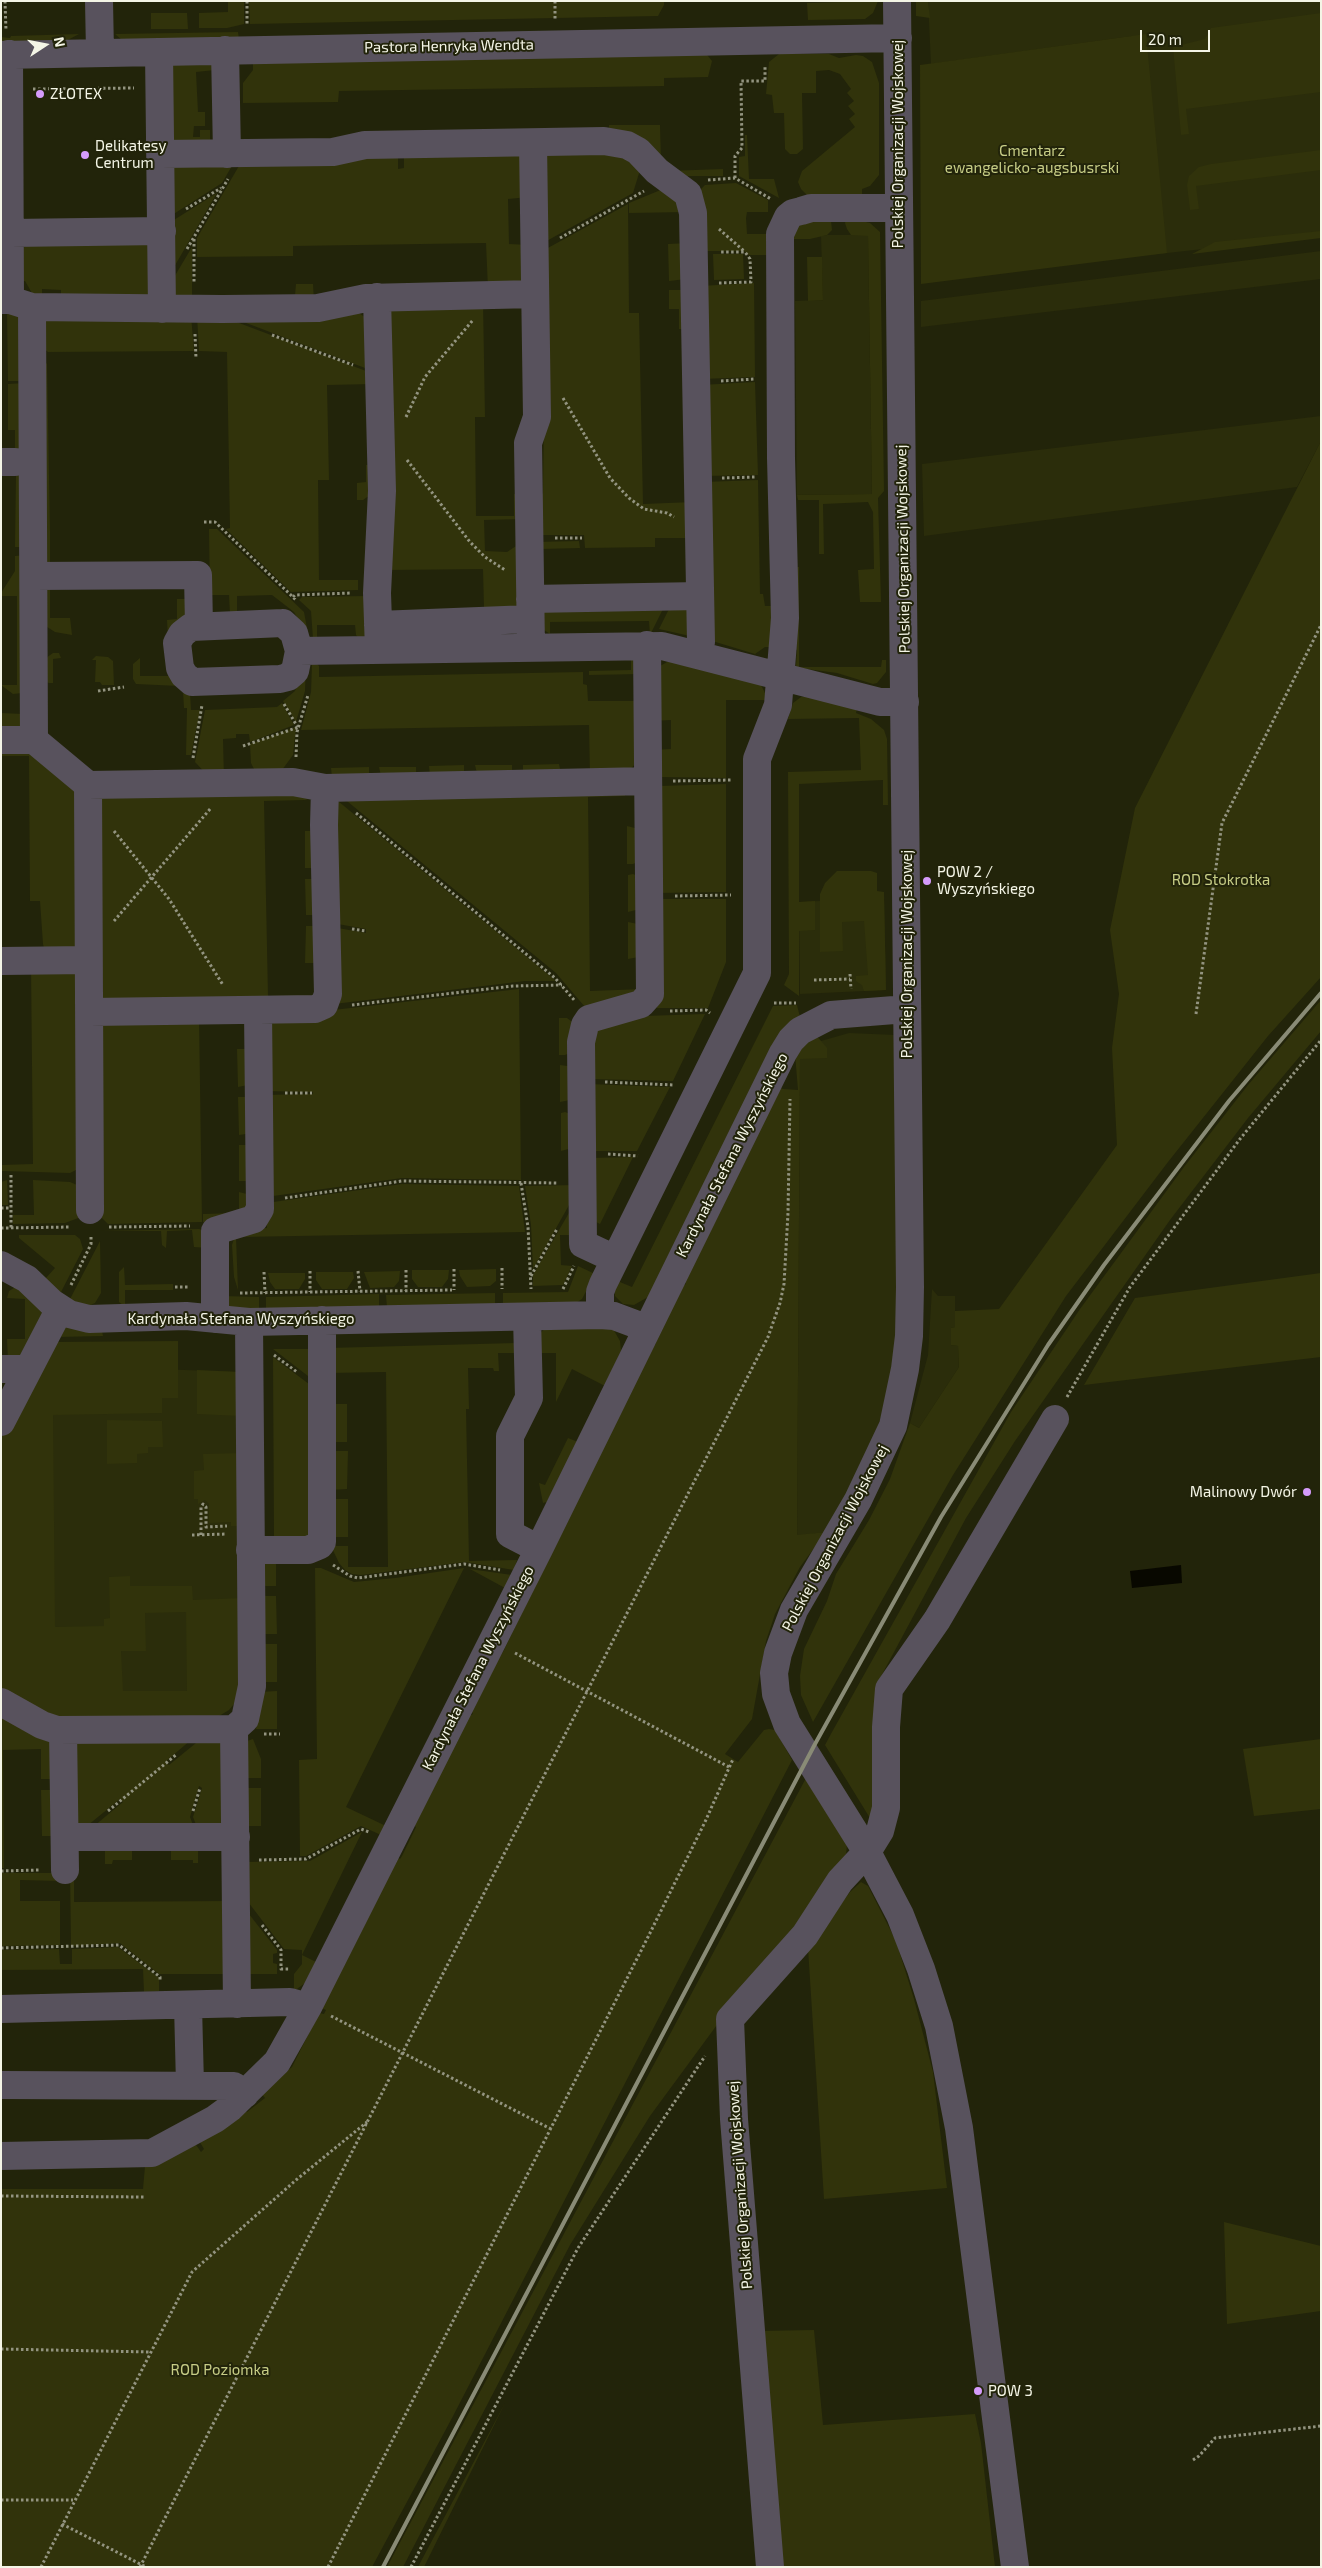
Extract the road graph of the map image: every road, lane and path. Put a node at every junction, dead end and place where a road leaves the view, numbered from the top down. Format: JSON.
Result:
{"nodes":[{"id":1,"x":5,"y":1,"type":"edge"},
{"id":2,"x":99,"y":1,"type":"edge"},
{"id":3,"x":247,"y":1,"type":"edge"},
{"id":4,"x":898,"y":1,"type":"edge"},
{"id":5,"x":246,"y":33,"type":"dead end"},
{"id":6,"x":898,"y":38,"type":"junction"},
{"id":7,"x":5,"y":48,"type":"edge"},
{"id":8,"x":225,"y":50,"type":"junction"},
{"id":9,"x":100,"y":52,"type":"junction"},
{"id":10,"x":160,"y":52,"type":"junction"},
{"id":11,"x":765,"y":62,"type":"dead end"},
{"id":12,"x":160,"y":87,"type":"junction"},
{"id":13,"x":10,"y":90,"type":"junction"},
{"id":14,"x":533,"y":143,"type":"junction"},
{"id":15,"x":162,"y":154,"type":"junction"},
{"id":16,"x":233,"y":154,"type":"junction"},
{"id":17,"x":735,"y":178,"type":"junction"},
{"id":18,"x":674,"y":183,"type":"junction"},
{"id":19,"x":223,"y":186,"type":"junction"},
{"id":20,"x":898,"y":208,"type":"junction"},
{"id":21,"x":793,"y":213,"type":"junction"},
{"id":22,"x":162,"y":230,"type":"junction"},
{"id":23,"x":11,"y":233,"type":"junction"},
{"id":24,"x":194,"y":237,"type":"junction"},
{"id":25,"x":535,"y":252,"type":"junction"},
{"id":26,"x":185,"y":253,"type":"dead end"},
{"id":27,"x":694,"y":253,"type":"junction"},
{"id":28,"x":694,"y":284,"type":"junction"},
{"id":29,"x":536,"y":294,"type":"junction"},
{"id":30,"x":491,"y":295,"type":"junction"},
{"id":31,"x":377,"y":297,"type":"junction"},
{"id":32,"x":15,"y":303,"type":"edge"},
{"id":33,"x":162,"y":309,"type":"junction"},
{"id":34,"x":194,"y":309,"type":"junction"},
{"id":35,"x":264,"y":332,"type":"dead end"},
{"id":36,"x":537,"y":361,"type":"junction"},
{"id":37,"x":379,"y":375,"type":"junction"},
{"id":38,"x":781,"y":378,"type":"junction"},
{"id":39,"x":696,"y":382,"type":"junction"},
{"id":40,"x":386,"y":434,"type":"junction"},
{"id":41,"x":782,"y":477,"type":"junction"},
{"id":42,"x":698,"y":479,"type":"junction"},
{"id":43,"x":204,"y":522,"type":"dead end"},
{"id":44,"x":699,"y":543,"type":"junction"},
{"id":45,"x":34,"y":576,"type":"junction"},
{"id":46,"x":377,"y":593,"type":"junction"},
{"id":47,"x":700,"y":596,"type":"junction"},
{"id":48,"x":293,"y":598,"type":"junction"},
{"id":49,"x":530,"y":601,"type":"junction"},
{"id":50,"x":303,"y":608,"type":"dead end"},
{"id":51,"x":1321,"y":625,"type":"edge"},
{"id":52,"x":199,"y":626,"type":"junction"},
{"id":53,"x":378,"y":638,"type":"junction"},
{"id":54,"x":646,"y":645,"type":"junction"},
{"id":55,"x":531,"y":647,"type":"junction"},
{"id":56,"x":305,"y":651,"type":"junction"},
{"id":57,"x":697,"y":654,"type":"junction"},
{"id":58,"x":780,"y":678,"type":"junction"},
{"id":59,"x":201,"y":682,"type":"junction"},
{"id":60,"x":124,"y":687,"type":"dead end"},
{"id":61,"x":98,"y":690,"type":"dead end"},
{"id":62,"x":905,"y":702,"type":"junction"},
{"id":63,"x":299,"y":727,"type":"junction"},
{"id":64,"x":1,"y":740,"type":"edge"},
{"id":65,"x":34,"y":740,"type":"junction"},
{"id":66,"x":243,"y":746,"type":"dead end"},
{"id":67,"x":191,"y":766,"type":"dead end"},
{"id":68,"x":756,"y":780,"type":"junction"},
{"id":69,"x":647,"y":781,"type":"junction"},
{"id":70,"x":294,"y":782,"type":"junction"},
{"id":71,"x":226,"y":784,"type":"junction"},
{"id":72,"x":326,"y":788,"type":"junction"},
{"id":73,"x":88,"y":796,"type":"junction"},
{"id":74,"x":152,"y":879,"type":"junction"},
{"id":75,"x":757,"y":895,"type":"junction"},
{"id":76,"x":649,"y":896,"type":"junction"},
{"id":77,"x":88,"y":949,"type":"junction"},
{"id":78,"x":1,"y":961,"type":"edge"},
{"id":79,"x":850,"y":978,"type":"dead end"},
{"id":80,"x":814,"y":980,"type":"dead end"},
{"id":81,"x":562,"y":985,"type":"junction"},
{"id":82,"x":644,"y":1002,"type":"junction"},
{"id":83,"x":774,"y":1003,"type":"dead end"},
{"id":84,"x":796,"y":1003,"type":"dead end"},
{"id":85,"x":324,"y":1005,"type":"junction"},
{"id":86,"x":907,"y":1008,"type":"junction"},
{"id":87,"x":249,"y":1010,"type":"junction"},
{"id":88,"x":90,"y":1012,"type":"junction"},
{"id":89,"x":1196,"y":1014,"type":"dead end"},
{"id":90,"x":589,"y":1019,"type":"junction"},
{"id":91,"x":733,"y":1025,"type":"junction"},
{"id":92,"x":1321,"y":1040,"type":"edge"},
{"id":93,"x":580,"y":1082,"type":"junction"},
{"id":94,"x":790,"y":1090,"type":"dead end"},
{"id":95,"x":697,"y":1096,"type":"junction"},
{"id":96,"x":582,"y":1154,"type":"junction"},
{"id":97,"x":662,"y":1166,"type":"junction"},
{"id":98,"x":11,"y":1175,"type":"dead end"},
{"id":99,"x":521,"y":1183,"type":"junction"},
{"id":100,"x":582,"y":1183,"type":"junction"},
{"id":101,"x":260,"y":1202,"type":"junction"},
{"id":102,"x":1,"y":1208,"type":"edge"},
{"id":103,"x":11,"y":1208,"type":"junction"},
{"id":104,"x":88,"y":1223,"type":"junction"},
{"id":105,"x":558,"y":1227,"type":"dead end"},
{"id":106,"x":1,"y":1228,"type":"edge"},
{"id":107,"x":11,"y":1228,"type":"junction"},
{"id":108,"x":215,"y":1232,"type":"junction"},
{"id":109,"x":583,"y":1244,"type":"junction"},
{"id":110,"x":615,"y":1258,"type":"junction"},
{"id":111,"x":1,"y":1265,"type":"edge"},
{"id":112,"x":502,"y":1268,"type":"dead end"},
{"id":113,"x":454,"y":1269,"type":"dead end"},
{"id":114,"x":358,"y":1270,"type":"dead end"},
{"id":115,"x":406,"y":1270,"type":"dead end"},
{"id":116,"x":310,"y":1271,"type":"dead end"},
{"id":117,"x":264,"y":1272,"type":"dead end"},
{"id":118,"x":530,"y":1276,"type":"junction"},
{"id":119,"x":512,"y":1289,"type":"dead end"},
{"id":120,"x":521,"y":1289,"type":"dead end"},
{"id":121,"x":531,"y":1289,"type":"junction"},
{"id":122,"x":539,"y":1289,"type":"dead end"},
{"id":123,"x":556,"y":1289,"type":"dead end"},
{"id":124,"x":454,"y":1290,"type":"junction"},
{"id":125,"x":463,"y":1290,"type":"dead end"},
{"id":126,"x":68,"y":1291,"type":"dead end"},
{"id":127,"x":360,"y":1291,"type":"junction"},
{"id":128,"x":406,"y":1291,"type":"junction"},
{"id":129,"x":310,"y":1292,"type":"junction"},
{"id":130,"x":264,"y":1293,"type":"junction"},
{"id":131,"x":215,"y":1306,"type":"junction"},
{"id":132,"x":600,"y":1315,"type":"junction"},
{"id":133,"x":527,"y":1316,"type":"junction"},
{"id":134,"x":55,"y":1318,"type":"dead end"},
{"id":135,"x":322,"y":1320,"type":"junction"},
{"id":136,"x":249,"y":1322,"type":"junction"},
{"id":137,"x":646,"y":1328,"type":"junction"},
{"id":138,"x":250,"y":1353,"type":"junction"},
{"id":139,"x":1,"y":1369,"type":"edge"},
{"id":140,"x":28,"y":1369,"type":"junction"},
{"id":141,"x":323,"y":1387,"type":"junction"},
{"id":142,"x":1055,"y":1419,"type":"joint"},
{"id":143,"x":1,"y":1422,"type":"edge"},
{"id":144,"x":222,"y":1534,"type":"dead end"},
{"id":145,"x":228,"y":1534,"type":"dead end"},
{"id":146,"x":192,"y":1535,"type":"dead end"},
{"id":147,"x":201,"y":1535,"type":"junction"},
{"id":148,"x":320,"y":1545,"type":"junction"},
{"id":149,"x":539,"y":1549,"type":"junction"},
{"id":150,"x":250,"y":1550,"type":"junction"},
{"id":151,"x":524,"y":1577,"type":"junction"},
{"id":152,"x":492,"y":1642,"type":"junction"},
{"id":153,"x":586,"y":1691,"type":"junction"},
{"id":154,"x":1,"y":1702,"type":"edge"},
{"id":155,"x":221,"y":1729,"type":"junction"},
{"id":156,"x":63,"y":1730,"type":"junction"},
{"id":157,"x":733,"y":1759,"type":"dead end"},
{"id":158,"x":729,"y":1766,"type":"junction"},
{"id":159,"x":106,"y":1812,"type":"dead end"},
{"id":160,"x":65,"y":1837,"type":"junction"},
{"id":161,"x":391,"y":1841,"type":"junction"},
{"id":162,"x":237,"y":1849,"type":"junction"},
{"id":163,"x":867,"y":1852,"type":"junction"},
{"id":164,"x":65,"y":1870,"type":"joint"},
{"id":165,"x":1,"y":1871,"type":"edge"},
{"id":166,"x":237,"y":1892,"type":"junction"},
{"id":167,"x":1,"y":1948,"type":"edge"},
{"id":168,"x":290,"y":1969,"type":"dead end"},
{"id":169,"x":237,"y":2004,"type":"junction"},
{"id":170,"x":188,"y":2005,"type":"junction"},
{"id":171,"x":160,"y":2006,"type":"junction"},
{"id":172,"x":308,"y":2007,"type":"junction"},
{"id":173,"x":1,"y":2009,"type":"edge"},
{"id":174,"x":709,"y":2050,"type":"dead end"},
{"id":175,"x":403,"y":2052,"type":"junction"},
{"id":176,"x":1,"y":2085,"type":"edge"},
{"id":177,"x":190,"y":2085,"type":"junction"},
{"id":178,"x":245,"y":2094,"type":"junction"},
{"id":179,"x":369,"y":2121,"type":"junction"},
{"id":180,"x":551,"y":2129,"type":"junction"},
{"id":181,"x":1,"y":2156,"type":"edge"},
{"id":182,"x":1,"y":2196,"type":"edge"},
{"id":183,"x":144,"y":2198,"type":"dead end"},
{"id":184,"x":1,"y":2349,"type":"edge"},
{"id":185,"x":151,"y":2352,"type":"junction"},
{"id":186,"x":1321,"y":2426,"type":"edge"},
{"id":187,"x":1193,"y":2460,"type":"dead end"},
{"id":188,"x":1,"y":2500,"type":"edge"},
{"id":189,"x":74,"y":2500,"type":"junction"},
{"id":190,"x":62,"y":2524,"type":"junction"},
{"id":191,"x":141,"y":2565,"type":"edge"},
{"id":192,"x":41,"y":2567,"type":"edge"},
{"id":193,"x":146,"y":2567,"type":"edge"},
{"id":194,"x":328,"y":2567,"type":"edge"},
{"id":195,"x":411,"y":2567,"type":"edge"},
{"id":196,"x":770,"y":2567,"type":"edge"},
{"id":197,"x":1015,"y":2567,"type":"edge"}],
"edges":[{"from":1,"to":7,"type":"path"},
{"from":2,"to":9,"type":"street"},
{"from":3,"to":5,"type":"path"},
{"from":4,"to":6,"type":"street","name":"Polskiej Organizacji Wojskowej"},
{"from":6,"to":8,"type":"street","name":"Pastora Henryka Wendta"},
{"from":6,"to":20,"type":"street","name":"Polskiej Organizacji Wojskowej"},
{"from":7,"to":9,"type":"street","name":"Pastora Henryka Wendta"},
{"from":7,"to":13,"type":"street"},
{"from":8,"to":10,"type":"street","name":"Pastora Henryka Wendta"},
{"from":8,"to":16,"type":"street"},
{"from":9,"to":10,"type":"street","name":"Pastora Henryka Wendta"},
{"from":10,"to":12,"type":"street"},
{"from":11,"to":17,"type":"path"},
{"from":12,"to":13,"type":"path"},
{"from":12,"to":15,"type":"street"},
{"from":13,"to":23,"type":"street"},
{"from":14,"to":16,"type":"street"},
{"from":14,"to":18,"type":"street"},
{"from":14,"to":25,"type":"street"},
{"from":15,"to":16,"type":"street"},
{"from":15,"to":22,"type":"street"},
{"from":16,"to":19,"type":"path"},
{"from":17,"to":18,"type":"path"},
{"from":17,"to":21,"type":"path"},
{"from":18,"to":25,"type":"path"},
{"from":18,"to":27,"type":"street"},
{"from":19,"to":22,"type":"path"},
{"from":19,"to":24,"type":"path"},
{"from":20,"to":21,"type":"street"},
{"from":20,"to":62,"type":"street","name":"Polskiej Organizacji Wojskowej"},
{"from":21,"to":38,"type":"street"},
{"from":22,"to":23,"type":"street"},
{"from":22,"to":33,"type":"street"},
{"from":23,"to":32,"type":"street"},
{"from":24,"to":26,"type":"path"},
{"from":24,"to":34,"type":"path"},
{"from":25,"to":29,"type":"street"},
{"from":27,"to":28,"type":"street"},
{"from":27,"to":28,"type":"path"},
{"from":28,"to":39,"type":"street"},
{"from":29,"to":30,"type":"street"},
{"from":29,"to":36,"type":"street"},
{"from":30,"to":31,"type":"street"},
{"from":30,"to":40,"type":"path"},
{"from":31,"to":34,"type":"street"},
{"from":31,"to":37,"type":"street"},
{"from":32,"to":33,"type":"street"},
{"from":32,"to":45,"type":"street"},
{"from":33,"to":34,"type":"street"},
{"from":35,"to":37,"type":"path"},
{"from":36,"to":44,"type":"path"},
{"from":36,"to":49,"type":"street"},
{"from":37,"to":40,"type":"street"},
{"from":38,"to":39,"type":"path"},
{"from":38,"to":41,"type":"street"},
{"from":39,"to":42,"type":"street"},
{"from":40,"to":46,"type":"street"},
{"from":40,"to":49,"type":"path"},
{"from":41,"to":42,"type":"path"},
{"from":41,"to":58,"type":"street"},
{"from":42,"to":44,"type":"street"},
{"from":43,"to":48,"type":"path"},
{"from":44,"to":47,"type":"street"},
{"from":45,"to":52,"type":"street"},
{"from":45,"to":65,"type":"street"},
{"from":46,"to":48,"type":"path"},
{"from":46,"to":53,"type":"street"},
{"from":47,"to":49,"type":"street"},
{"from":47,"to":57,"type":"street"},
{"from":48,"to":50,"type":"path"},
{"from":49,"to":53,"type":"street"},
{"from":49,"to":55,"type":"street"},
{"from":51,"to":89,"type":"path"},
{"from":52,"to":56,"type":"street"},
{"from":52,"to":59,"type":"street"},
{"from":53,"to":55,"type":"street"},
{"from":53,"to":56,"type":"street"},
{"from":54,"to":55,"type":"street"},
{"from":54,"to":57,"type":"street"},
{"from":54,"to":69,"type":"street"},
{"from":56,"to":59,"type":"street"},
{"from":56,"to":63,"type":"path"},
{"from":57,"to":58,"type":"street"},
{"from":58,"to":62,"type":"street"},
{"from":58,"to":68,"type":"street"},
{"from":59,"to":67,"type":"path"},
{"from":60,"to":61,"type":"path"},
{"from":62,"to":86,"type":"street","name":"Polskiej Organizacji Wojskowej"},
{"from":63,"to":66,"type":"path"},
{"from":63,"to":70,"type":"path"},
{"from":64,"to":65,"type":"street"},
{"from":65,"to":73,"type":"street"},
{"from":68,"to":69,"type":"path"},
{"from":68,"to":75,"type":"street"},
{"from":69,"to":72,"type":"street"},
{"from":69,"to":76,"type":"street"},
{"from":70,"to":71,"type":"street"},
{"from":70,"to":72,"type":"street"},
{"from":71,"to":73,"type":"street"},
{"from":71,"to":74,"type":"path"},
{"from":72,"to":81,"type":"path"},
{"from":72,"to":85,"type":"street"},
{"from":73,"to":74,"type":"path"},
{"from":73,"to":77,"type":"street"},
{"from":74,"to":77,"type":"path"},
{"from":74,"to":87,"type":"path"},
{"from":75,"to":76,"type":"path"},
{"from":75,"to":91,"type":"street"},
{"from":76,"to":82,"type":"street"},
{"from":77,"to":78,"type":"street"},
{"from":77,"to":88,"type":"street"},
{"from":79,"to":80,"type":"path"},
{"from":81,"to":85,"type":"path"},
{"from":81,"to":90,"type":"path"},
{"from":82,"to":90,"type":"street"},
{"from":82,"to":91,"type":"path"},
{"from":83,"to":84,"type":"path"},
{"from":85,"to":87,"type":"street"},
{"from":86,"to":137,"type":"street","name":"Kardynała Stefana Wyszyńskiego"},
{"from":86,"to":163,"type":"street","name":"Polskiej Organizacji Wojskowej"},
{"from":87,"to":88,"type":"street"},
{"from":87,"to":101,"type":"street"},
{"from":88,"to":104,"type":"street"},
{"from":90,"to":93,"type":"street"},
{"from":91,"to":95,"type":"street"},
{"from":92,"to":142,"type":"path"},
{"from":93,"to":95,"type":"path"},
{"from":93,"to":96,"type":"street"},
{"from":94,"to":153,"type":"path"},
{"from":95,"to":97,"type":"street"},
{"from":96,"to":97,"type":"path"},
{"from":96,"to":100,"type":"street"},
{"from":97,"to":110,"type":"street"},
{"from":98,"to":103,"type":"path"},
{"from":99,"to":100,"type":"path"},
{"from":99,"to":101,"type":"path"},
{"from":99,"to":118,"type":"path"},
{"from":100,"to":109,"type":"street"},
{"from":101,"to":108,"type":"street"},
{"from":102,"to":103,"type":"path"},
{"from":103,"to":107,"type":"path"},
{"from":104,"to":107,"type":"path"},
{"from":104,"to":108,"type":"path"},
{"from":104,"to":126,"type":"path"},
{"from":105,"to":118,"type":"path"},
{"from":106,"to":107,"type":"path"},
{"from":108,"to":131,"type":"street"},
{"from":109,"to":110,"type":"street"},
{"from":109,"to":123,"type":"path"},
{"from":110,"to":132,"type":"street"},
{"from":111,"to":131,"type":"street","name":"Kardynała Stefana Wyszyńskiego"},
{"from":112,"to":119,"type":"path"},
{"from":113,"to":124,"type":"path"},
{"from":114,"to":127,"type":"path"},
{"from":115,"to":128,"type":"path"},
{"from":116,"to":129,"type":"path"},
{"from":117,"to":130,"type":"path"},
{"from":118,"to":121,"type":"path"},
{"from":120,"to":121,"type":"path"},
{"from":121,"to":122,"type":"path"},
{"from":124,"to":125,"type":"path"},
{"from":124,"to":128,"type":"path"},
{"from":127,"to":128,"type":"path"},
{"from":127,"to":129,"type":"path"},
{"from":129,"to":130,"type":"path"},
{"from":130,"to":131,"type":"path"},
{"from":131,"to":136,"type":"street","name":"Kardynała Stefana Wyszyńskiego"},
{"from":132,"to":133,"type":"street","name":"Kardynała Stefana Wyszyńskiego"},
{"from":132,"to":137,"type":"street","name":"Kardynała Stefana Wyszyńskiego"},
{"from":133,"to":135,"type":"street","name":"Kardynała Stefana Wyszyńskiego"},
{"from":133,"to":149,"type":"street"},
{"from":134,"to":140,"type":"street"},
{"from":135,"to":136,"type":"street","name":"Kardynała Stefana Wyszyńskiego"},
{"from":135,"to":141,"type":"street"},
{"from":136,"to":138,"type":"street"},
{"from":137,"to":149,"type":"street","name":"Kardynała Stefana Wyszyńskiego"},
{"from":138,"to":141,"type":"path"},
{"from":138,"to":150,"type":"street"},
{"from":139,"to":140,"type":"street"},
{"from":140,"to":143,"type":"street"},
{"from":141,"to":148,"type":"street"},
{"from":142,"to":163,"type":"street","name":"Polskiej Organizacji Wojskowej"},
{"from":144,"to":147,"type":"path"},
{"from":145,"to":147,"type":"path"},
{"from":146,"to":147,"type":"path"},
{"from":148,"to":150,"type":"street"},
{"from":148,"to":151,"type":"path"},
{"from":149,"to":151,"type":"street","name":"Kardynała Stefana Wyszyńskiego"},
{"from":150,"to":155,"type":"street"},
{"from":151,"to":152,"type":"street","name":"Kardynała Stefana Wyszyńskiego"},
{"from":152,"to":153,"type":"path"},
{"from":152,"to":161,"type":"street","name":"Kardynała Stefana Wyszyńskiego"},
{"from":153,"to":158,"type":"path"},
{"from":153,"to":175,"type":"path"},
{"from":154,"to":156,"type":"street"},
{"from":155,"to":156,"type":"street"},
{"from":155,"to":159,"type":"path"},
{"from":155,"to":162,"type":"street"},
{"from":156,"to":160,"type":"street"},
{"from":157,"to":158,"type":"path"},
{"from":158,"to":180,"type":"path"},
{"from":160,"to":162,"type":"street"},
{"from":160,"to":164,"type":"street"},
{"from":161,"to":162,"type":"path"},
{"from":161,"to":172,"type":"street","name":"Kardynała Stefana Wyszyńskiego"},
{"from":162,"to":166,"type":"street"},
{"from":163,"to":196,"type":"street","name":"Polskiej Organizacji Wojskowej"},
{"from":163,"to":197,"type":"street","name":"Polskiej Organizacji Wojskowej"},
{"from":164,"to":165,"type":"path"},
{"from":166,"to":168,"type":"path"},
{"from":166,"to":169,"type":"street"},
{"from":167,"to":171,"type":"path"},
{"from":169,"to":170,"type":"street"},
{"from":169,"to":172,"type":"street"},
{"from":170,"to":171,"type":"street"},
{"from":170,"to":177,"type":"street"},
{"from":171,"to":173,"type":"street"},
{"from":172,"to":175,"type":"path"},
{"from":172,"to":178,"type":"street","name":"Kardynała Stefana Wyszyńskiego"},
{"from":174,"to":195,"type":"path"},
{"from":175,"to":179,"type":"path"},
{"from":175,"to":180,"type":"path"},
{"from":176,"to":177,"type":"street"},
{"from":177,"to":178,"type":"street"},
{"from":178,"to":181,"type":"street","name":"Kardynała Stefana Wyszyńskiego"},
{"from":179,"to":185,"type":"path"},
{"from":179,"to":191,"type":"path"},
{"from":180,"to":194,"type":"path"},
{"from":182,"to":183,"type":"path"},
{"from":184,"to":185,"type":"path"},
{"from":185,"to":189,"type":"path"},
{"from":186,"to":187,"type":"path"},
{"from":188,"to":189,"type":"path"},
{"from":189,"to":190,"type":"path"},
{"from":190,"to":191,"type":"path"},
{"from":190,"to":192,"type":"path"},
{"from":191,"to":193,"type":"path"}]}
